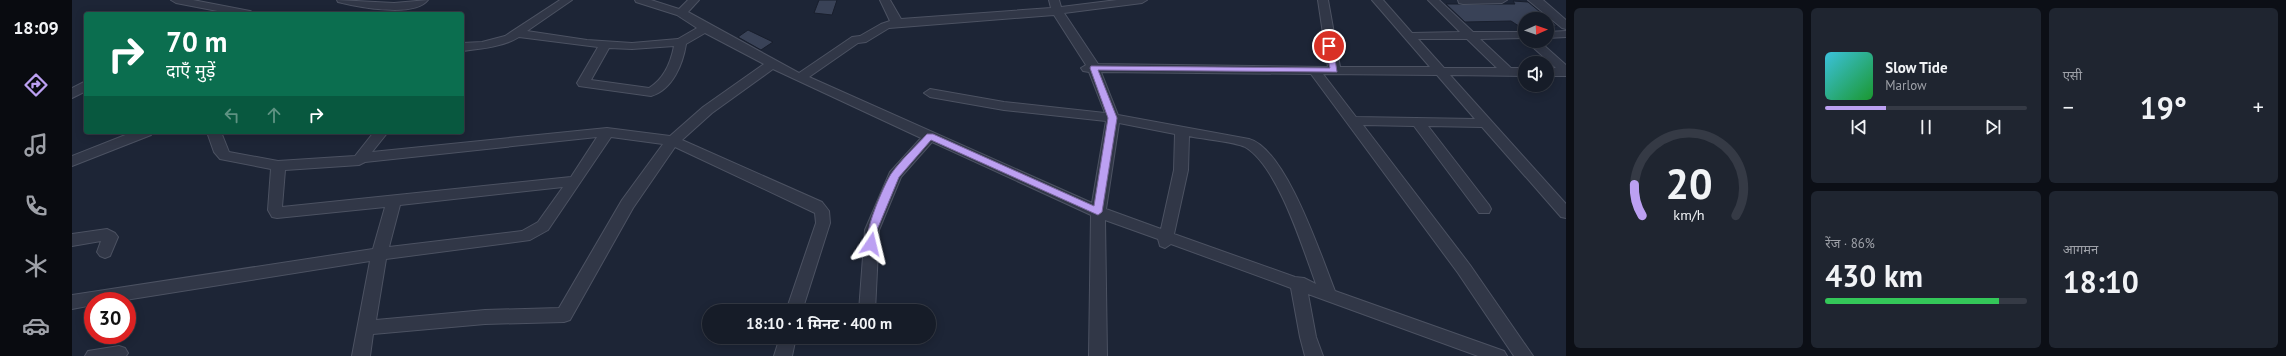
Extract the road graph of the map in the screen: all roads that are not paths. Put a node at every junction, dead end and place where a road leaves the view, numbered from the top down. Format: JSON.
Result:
{"nodes":[{"id":1,"x":176,"y":0,"type":"edge"},
{"id":2,"x":342,"y":0,"type":"edge"},
{"id":3,"x":423,"y":0,"type":"edge"},
{"id":4,"x":567,"y":0,"type":"edge"},
{"id":5,"x":640,"y":0,"type":"edge"},
{"id":6,"x":694,"y":0,"type":"edge"},
{"id":7,"x":885,"y":0,"type":"edge"},
{"id":8,"x":1142,"y":0,"type":"edge"},
{"id":9,"x":1323,"y":0,"type":"edge"},
{"id":10,"x":1377,"y":0,"type":"edge"},
{"id":11,"x":1433,"y":0,"type":"edge"},
{"id":12,"x":1502,"y":0,"type":"edge"},
{"id":13,"x":1533,"y":0,"type":"edge"},
{"id":14,"x":1463,"y":2,"type":"dead end"},
{"id":15,"x":1055,"y":5,"type":"edge"},
{"id":16,"x":239,"y":12,"type":"edge"},
{"id":17,"x":681,"y":13,"type":"junction"},
{"id":18,"x":897,"y":23,"type":"junction"},
{"id":19,"x":1566,"y":26,"type":"edge"},
{"id":20,"x":705,"y":28,"type":"junction"},
{"id":21,"x":516,"y":34,"type":"junction"},
{"id":22,"x":1566,"y":34,"type":"edge"},
{"id":23,"x":1470,"y":35,"type":"junction"},
{"id":24,"x":1518,"y":35,"type":"edge"},
{"id":25,"x":1554,"y":35,"type":"edge"},
{"id":26,"x":1410,"y":36,"type":"junction"},
{"id":27,"x":681,"y":42,"type":"junction"},
{"id":28,"x":606,"y":44,"type":"junction"},
{"id":29,"x":464,"y":47,"type":"edge"},
{"id":30,"x":1540,"y":48,"type":"edge"},
{"id":31,"x":773,"y":63,"type":"junction"},
{"id":32,"x":1090,"y":68,"type":"junction"},
{"id":33,"x":1314,"y":70,"type":"junction"},
{"id":34,"x":1335,"y":70,"type":"junction"},
{"id":35,"x":1440,"y":70,"type":"junction"},
{"id":36,"x":1508,"y":72,"type":"junction"},
{"id":37,"x":1518,"y":72,"type":"edge"},
{"id":38,"x":1554,"y":72,"type":"edge"},
{"id":39,"x":1566,"y":72,"type":"edge"},
{"id":40,"x":800,"y":78,"type":"junction"},
{"id":41,"x":84,"y":86,"type":"edge"},
{"id":42,"x":930,"y":93,"type":"dead end"},
{"id":43,"x":72,"y":94,"type":"edge"},
{"id":44,"x":1113,"y":118,"type":"junction"},
{"id":45,"x":1353,"y":121,"type":"junction"},
{"id":46,"x":1418,"y":122,"type":"junction"},
{"id":47,"x":1487,"y":123,"type":"junction"},
{"id":48,"x":607,"y":132,"type":"junction"},
{"id":49,"x":1182,"y":132,"type":"junction"},
{"id":50,"x":141,"y":134,"type":"edge"},
{"id":51,"x":215,"y":134,"type":"edge"},
{"id":52,"x":380,"y":134,"type":"edge"},
{"id":53,"x":930,"y":136,"type":"junction"},
{"id":54,"x":673,"y":141,"type":"junction"},
{"id":55,"x":362,"y":158,"type":"junction"},
{"id":56,"x":72,"y":161,"type":"edge"},
{"id":57,"x":278,"y":166,"type":"junction"},
{"id":58,"x":575,"y":181,"type":"junction"},
{"id":59,"x":394,"y":201,"type":"junction"},
{"id":60,"x":1484,"y":210,"type":"dead end"},
{"id":61,"x":1098,"y":212,"type":"junction"},
{"id":62,"x":1566,"y":213,"type":"edge"},
{"id":63,"x":72,"y":240,"type":"edge"},
{"id":64,"x":1166,"y":240,"type":"junction"},
{"id":65,"x":105,"y":252,"type":"dead end"},
{"id":66,"x":379,"y":254,"type":"junction"},
{"id":67,"x":1298,"y":283,"type":"junction"},
{"id":68,"x":1328,"y":294,"type":"junction"},
{"id":69,"x":72,"y":302,"type":"edge"},
{"id":70,"x":796,"y":304,"type":"edge"},
{"id":71,"x":867,"y":304,"type":"edge"},
{"id":72,"x":366,"y":328,"type":"junction"},
{"id":73,"x":786,"y":344,"type":"edge"},
{"id":74,"x":119,"y":353,"type":"dead end"},
{"id":75,"x":94,"y":356,"type":"edge"},
{"id":76,"x":362,"y":356,"type":"edge"},
{"id":77,"x":783,"y":356,"type":"edge"},
{"id":78,"x":1098,"y":356,"type":"edge"},
{"id":79,"x":1314,"y":356,"type":"edge"},
{"id":80,"x":1498,"y":356,"type":"edge"},
{"id":81,"x":1524,"y":356,"type":"edge"}],
"edges":[{"from":1,"to":16,"type":"street"},
{"from":2,"to":3,"type":"street"},
{"from":4,"to":21,"type":"street"},
{"from":5,"to":17,"type":"street"},
{"from":6,"to":17,"type":"street"},
{"from":7,"to":18,"type":"street"},
{"from":8,"to":15,"type":"street"},
{"from":9,"to":34,"type":"street"},
{"from":10,"to":26,"type":"street"},
{"from":11,"to":23,"type":"street"},
{"from":12,"to":14,"type":"street"},
{"from":13,"to":19,"type":"street"},
{"from":15,"to":18,"type":"street"},
{"from":15,"to":32,"type":"street"},
{"from":17,"to":20,"type":"street"},
{"from":18,"to":40,"type":"street"},
{"from":20,"to":27,"type":"street"},
{"from":20,"to":31,"type":"street"},
{"from":21,"to":28,"type":"street"},
{"from":21,"to":29,"type":"street"},
{"from":22,"to":25,"type":"street"},
{"from":23,"to":24,"type":"street"},
{"from":23,"to":26,"type":"street"},
{"from":23,"to":36,"type":"street"},
{"from":26,"to":35,"type":"street"},
{"from":27,"to":28,"type":"street"},
{"from":27,"to":28,"type":"street"},
{"from":30,"to":39,"type":"street"},
{"from":31,"to":40,"type":"street"},
{"from":31,"to":54,"type":"street"},
{"from":32,"to":33,"type":"street"},
{"from":32,"to":44,"type":"street"},
{"from":33,"to":34,"type":"street"},
{"from":33,"to":45,"type":"street"},
{"from":34,"to":35,"type":"street"},
{"from":35,"to":36,"type":"street"},
{"from":35,"to":47,"type":"street"},
{"from":36,"to":37,"type":"street"},
{"from":38,"to":39,"type":"street"},
{"from":40,"to":53,"type":"street"},
{"from":41,"to":43,"type":"street"},
{"from":42,"to":44,"type":"street"},
{"from":44,"to":49,"type":"street"},
{"from":44,"to":61,"type":"street"},
{"from":45,"to":46,"type":"street"},
{"from":45,"to":81,"type":"street"},
{"from":46,"to":47,"type":"street"},
{"from":46,"to":60,"type":"street"},
{"from":47,"to":62,"type":"street"},
{"from":48,"to":54,"type":"street"},
{"from":48,"to":55,"type":"street"},
{"from":48,"to":58,"type":"street"},
{"from":49,"to":64,"type":"street"},
{"from":49,"to":68,"type":"street"},
{"from":50,"to":56,"type":"street"},
{"from":51,"to":57,"type":"street"},
{"from":52,"to":55,"type":"street"},
{"from":53,"to":61,"type":"street"},
{"from":53,"to":71,"type":"street"},
{"from":54,"to":70,"type":"street"},
{"from":54,"to":72,"type":"street"},
{"from":55,"to":57,"type":"street"},
{"from":57,"to":59,"type":"street"},
{"from":58,"to":59,"type":"street"},
{"from":58,"to":66,"type":"street"},
{"from":59,"to":66,"type":"street"},
{"from":61,"to":64,"type":"street"},
{"from":61,"to":78,"type":"street"},
{"from":63,"to":65,"type":"street"},
{"from":64,"to":67,"type":"street"},
{"from":66,"to":69,"type":"street"},
{"from":66,"to":72,"type":"street"},
{"from":67,"to":68,"type":"street"},
{"from":67,"to":79,"type":"street"},
{"from":68,"to":80,"type":"street"},
{"from":72,"to":76,"type":"street"},
{"from":73,"to":77,"type":"street"},
{"from":74,"to":75,"type":"street"}]}
